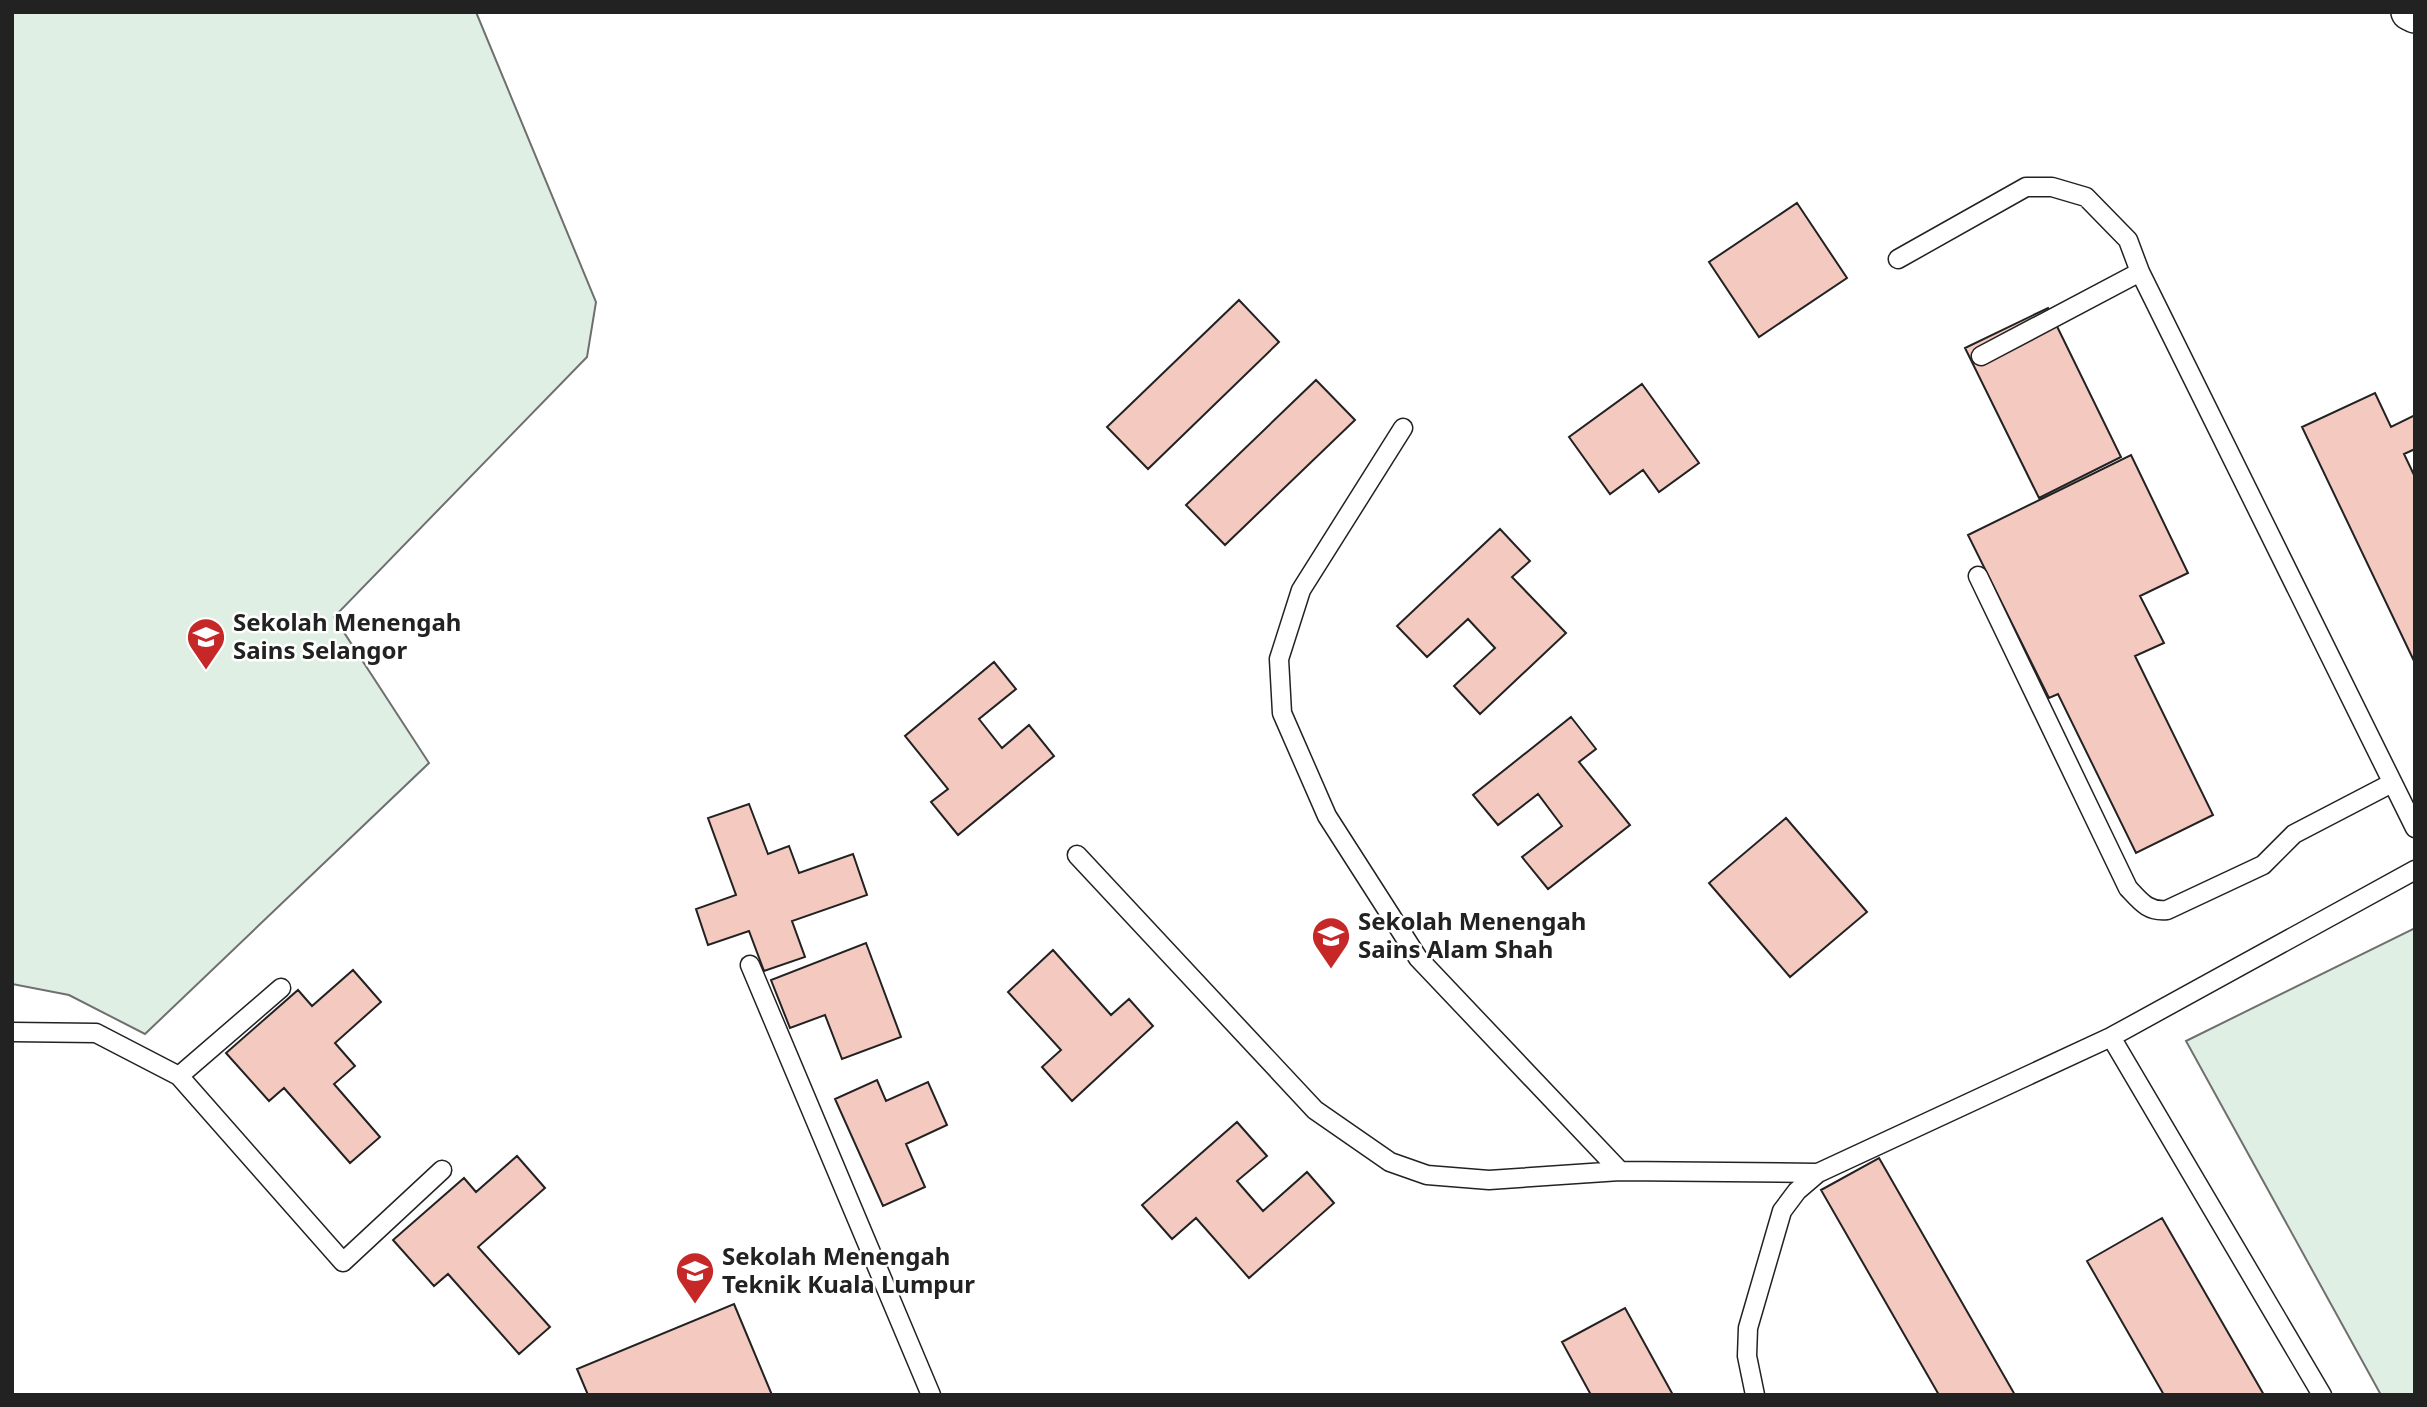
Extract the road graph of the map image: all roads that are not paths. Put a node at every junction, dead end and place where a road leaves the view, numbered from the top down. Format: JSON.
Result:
{"nodes":[{"id":1,"x":2409,"y":12,"type":"edge"},
{"id":2,"x":2415,"y":15,"type":"edge"},
{"id":3,"x":1898,"y":259,"type":"dead end"},
{"id":4,"x":2140,"y":272,"type":"junction"},
{"id":5,"x":1981,"y":356,"type":"dead end"},
{"id":6,"x":1403,"y":428,"type":"dead end"},
{"id":7,"x":1978,"y":576,"type":"dead end"},
{"id":8,"x":2392,"y":783,"type":"junction"},
{"id":9,"x":2415,"y":828,"type":"edge"},
{"id":10,"x":1077,"y":855,"type":"dead end"},
{"id":11,"x":2415,"y":870,"type":"edge"},
{"id":12,"x":750,"y":965,"type":"dead end"},
{"id":13,"x":281,"y":988,"type":"dead end"},
{"id":14,"x":12,"y":1032,"type":"edge"},
{"id":15,"x":2111,"y":1037,"type":"junction"},
{"id":16,"x":179,"y":1076,"type":"junction"},
{"id":17,"x":442,"y":1170,"type":"dead end"},
{"id":18,"x":1620,"y":1171,"type":"junction"},
{"id":19,"x":1818,"y":1173,"type":"junction"},
{"id":20,"x":930,"y":1395,"type":"edge"},
{"id":21,"x":1755,"y":1395,"type":"edge"},
{"id":22,"x":2322,"y":1395,"type":"edge"}],
"edges":[{"from":1,"to":2,"type":"street"},
{"from":3,"to":4,"type":"lane"},
{"from":4,"to":5,"type":"lane"},
{"from":4,"to":8,"type":"lane"},
{"from":6,"to":18,"type":"lane"},
{"from":7,"to":8,"type":"lane"},
{"from":8,"to":9,"type":"lane"},
{"from":10,"to":18,"type":"lane"},
{"from":11,"to":15,"type":"lane"},
{"from":12,"to":20,"type":"lane"},
{"from":13,"to":16,"type":"lane"},
{"from":14,"to":16,"type":"lane"},
{"from":15,"to":19,"type":"lane"},
{"from":15,"to":22,"type":"lane"},
{"from":16,"to":17,"type":"lane"},
{"from":18,"to":19,"type":"lane"},
{"from":19,"to":21,"type":"lane"}]}
